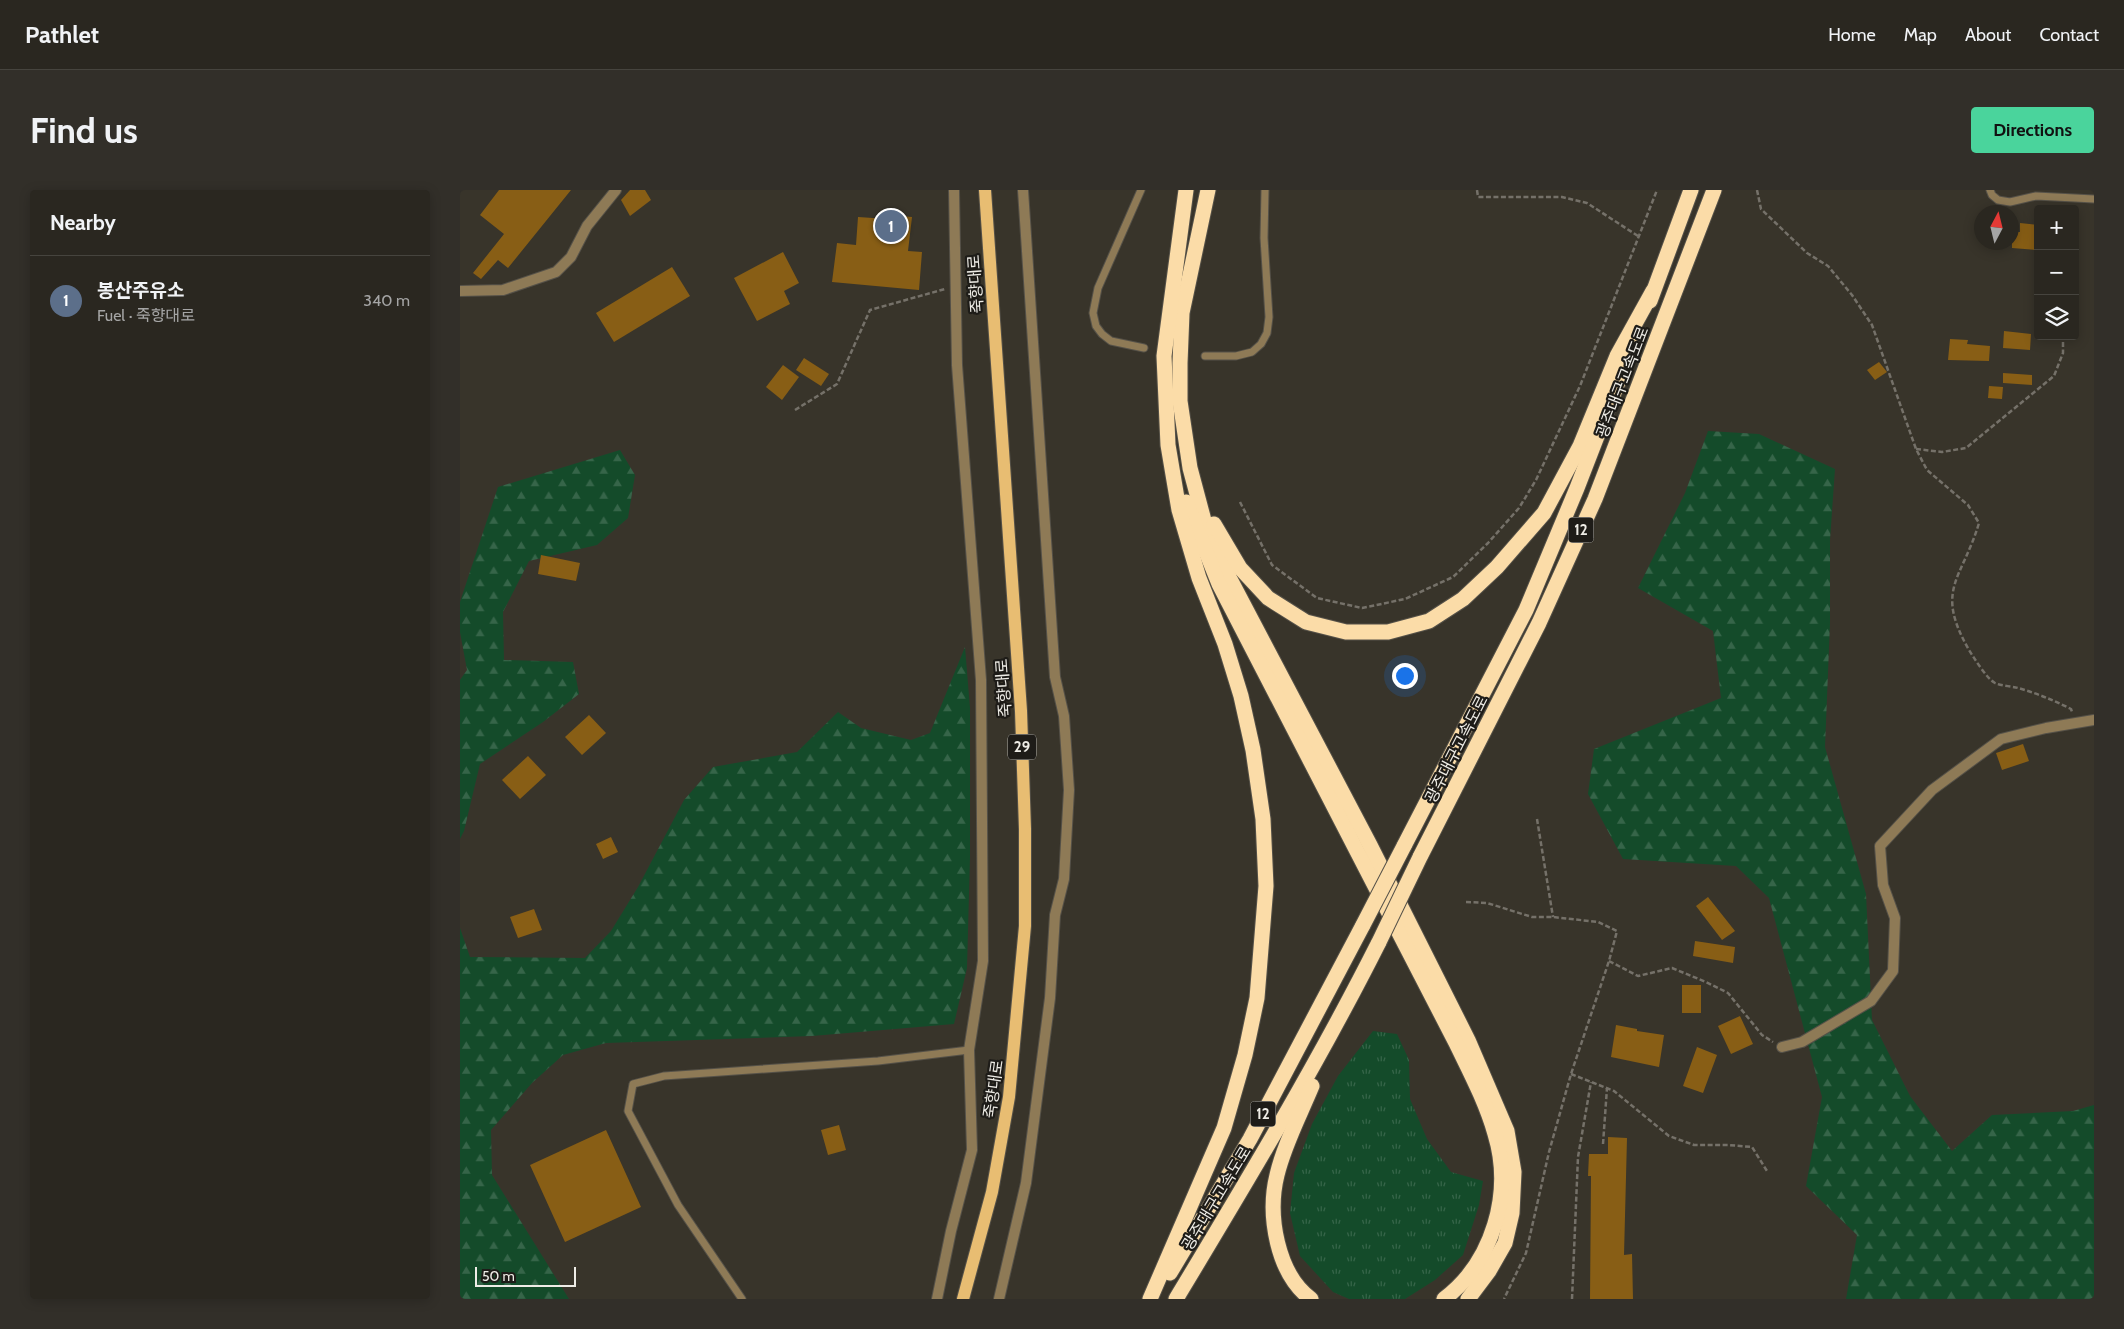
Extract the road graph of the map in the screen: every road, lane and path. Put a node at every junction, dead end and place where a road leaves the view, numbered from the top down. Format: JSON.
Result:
{"nodes":[{"id":1,"x":616,"y":190,"type":"edge"},
{"id":2,"x":954,"y":190,"type":"edge"},
{"id":3,"x":985,"y":190,"type":"edge"},
{"id":4,"x":1023,"y":190,"type":"edge"},
{"id":5,"x":1141,"y":190,"type":"edge"},
{"id":6,"x":1186,"y":190,"type":"edge"},
{"id":7,"x":1208,"y":190,"type":"edge"},
{"id":8,"x":1265,"y":190,"type":"edge"},
{"id":9,"x":1477,"y":190,"type":"edge"},
{"id":10,"x":1657,"y":190,"type":"edge"},
{"id":11,"x":1691,"y":190,"type":"edge"},
{"id":12,"x":1714,"y":190,"type":"edge"},
{"id":13,"x":1756,"y":190,"type":"edge"},
{"id":14,"x":1990,"y":190,"type":"edge"},
{"id":15,"x":2094,"y":199,"type":"edge"},
{"id":16,"x":1638,"y":236,"type":"junction"},
{"id":17,"x":956,"y":286,"type":"junction"},
{"id":18,"x":460,"y":291,"type":"edge"},
{"id":19,"x":1653,"y":291,"type":"junction"},
{"id":20,"x":2063,"y":340,"type":"edge"},
{"id":21,"x":1144,"y":348,"type":"dead end"},
{"id":22,"x":1206,"y":356,"type":"dead end"},
{"id":23,"x":795,"y":410,"type":"dead end"},
{"id":24,"x":1916,"y":449,"type":"junction"},
{"id":25,"x":1190,"y":468,"type":"junction"},
{"id":26,"x":1174,"y":473,"type":"junction"},
{"id":27,"x":1240,"y":502,"type":"dead end"},
{"id":28,"x":2094,"y":720,"type":"edge"},
{"id":29,"x":2075,"y":722,"type":"junction"},
{"id":30,"x":1537,"y":819,"type":"dead end"},
{"id":31,"x":1466,"y":902,"type":"dead end"},
{"id":32,"x":1553,"y":917,"type":"junction"},
{"id":33,"x":1609,"y":961,"type":"junction"},
{"id":34,"x":1334,"y":1030,"type":"junction"},
{"id":35,"x":1782,"y":1047,"type":"joint"},
{"id":36,"x":969,"y":1050,"type":"junction"},
{"id":37,"x":1571,"y":1074,"type":"junction"},
{"id":38,"x":1591,"y":1082,"type":"junction"},
{"id":39,"x":1607,"y":1088,"type":"junction"},
{"id":40,"x":1603,"y":1144,"type":"dead end"},
{"id":41,"x":1767,"y":1172,"type":"dead end"},
{"id":42,"x":742,"y":1299,"type":"edge"},
{"id":43,"x":937,"y":1299,"type":"edge"},
{"id":44,"x":963,"y":1299,"type":"edge"},
{"id":45,"x":999,"y":1299,"type":"edge"},
{"id":46,"x":1150,"y":1299,"type":"edge"},
{"id":47,"x":1155,"y":1299,"type":"edge"},
{"id":48,"x":1176,"y":1299,"type":"edge"},
{"id":49,"x":1311,"y":1299,"type":"edge"},
{"id":50,"x":1444,"y":1299,"type":"edge"},
{"id":51,"x":1468,"y":1299,"type":"edge"},
{"id":52,"x":1504,"y":1299,"type":"edge"},
{"id":53,"x":1572,"y":1299,"type":"edge"}],
"edges":[{"from":1,"to":18,"type":"street"},
{"from":2,"to":17,"type":"street"},
{"from":3,"to":44,"type":"main road","name":"죽향대로","number":"29"},
{"from":4,"to":45,"type":"street"},
{"from":5,"to":21,"type":"lane"},
{"from":6,"to":26,"type":"highway"},
{"from":7,"to":25,"type":"highway"},
{"from":8,"to":22,"type":"lane"},
{"from":9,"to":16,"type":"path"},
{"from":10,"to":16,"type":"path"},
{"from":11,"to":19,"type":"highway","name":"광주대구고속도로","number":"12"},
{"from":12,"to":34,"type":"highway","name":"광주대구고속도로","number":"12","bridge":true},
{"from":13,"to":24,"type":"path"},
{"from":14,"to":15,"type":"lane"},
{"from":16,"to":27,"type":"path"},
{"from":17,"to":23,"type":"path"},
{"from":17,"to":36,"type":"street"},
{"from":19,"to":25,"type":"highway"},
{"from":19,"to":47,"type":"highway","name":"광주대구고속도로","number":"12","bridge":true},
{"from":20,"to":24,"type":"path"},
{"from":24,"to":29,"type":"path"},
{"from":25,"to":51,"type":"highway"},
{"from":26,"to":46,"type":"highway"},
{"from":26,"to":50,"type":"highway"},
{"from":28,"to":29,"type":"street"},
{"from":29,"to":35,"type":"street"},
{"from":30,"to":32,"type":"path"},
{"from":31,"to":32,"type":"path"},
{"from":32,"to":33,"type":"path"},
{"from":33,"to":35,"type":"path"},
{"from":33,"to":37,"type":"path"},
{"from":34,"to":48,"type":"highway","name":"광주대구고속도로","number":"12"},
{"from":34,"to":49,"type":"highway"},
{"from":36,"to":42,"type":"lane"},
{"from":36,"to":43,"type":"street"},
{"from":37,"to":38,"type":"path"},
{"from":37,"to":52,"type":"path"},
{"from":38,"to":39,"type":"path"},
{"from":38,"to":53,"type":"path"},
{"from":39,"to":40,"type":"path"},
{"from":39,"to":41,"type":"path"}]}
